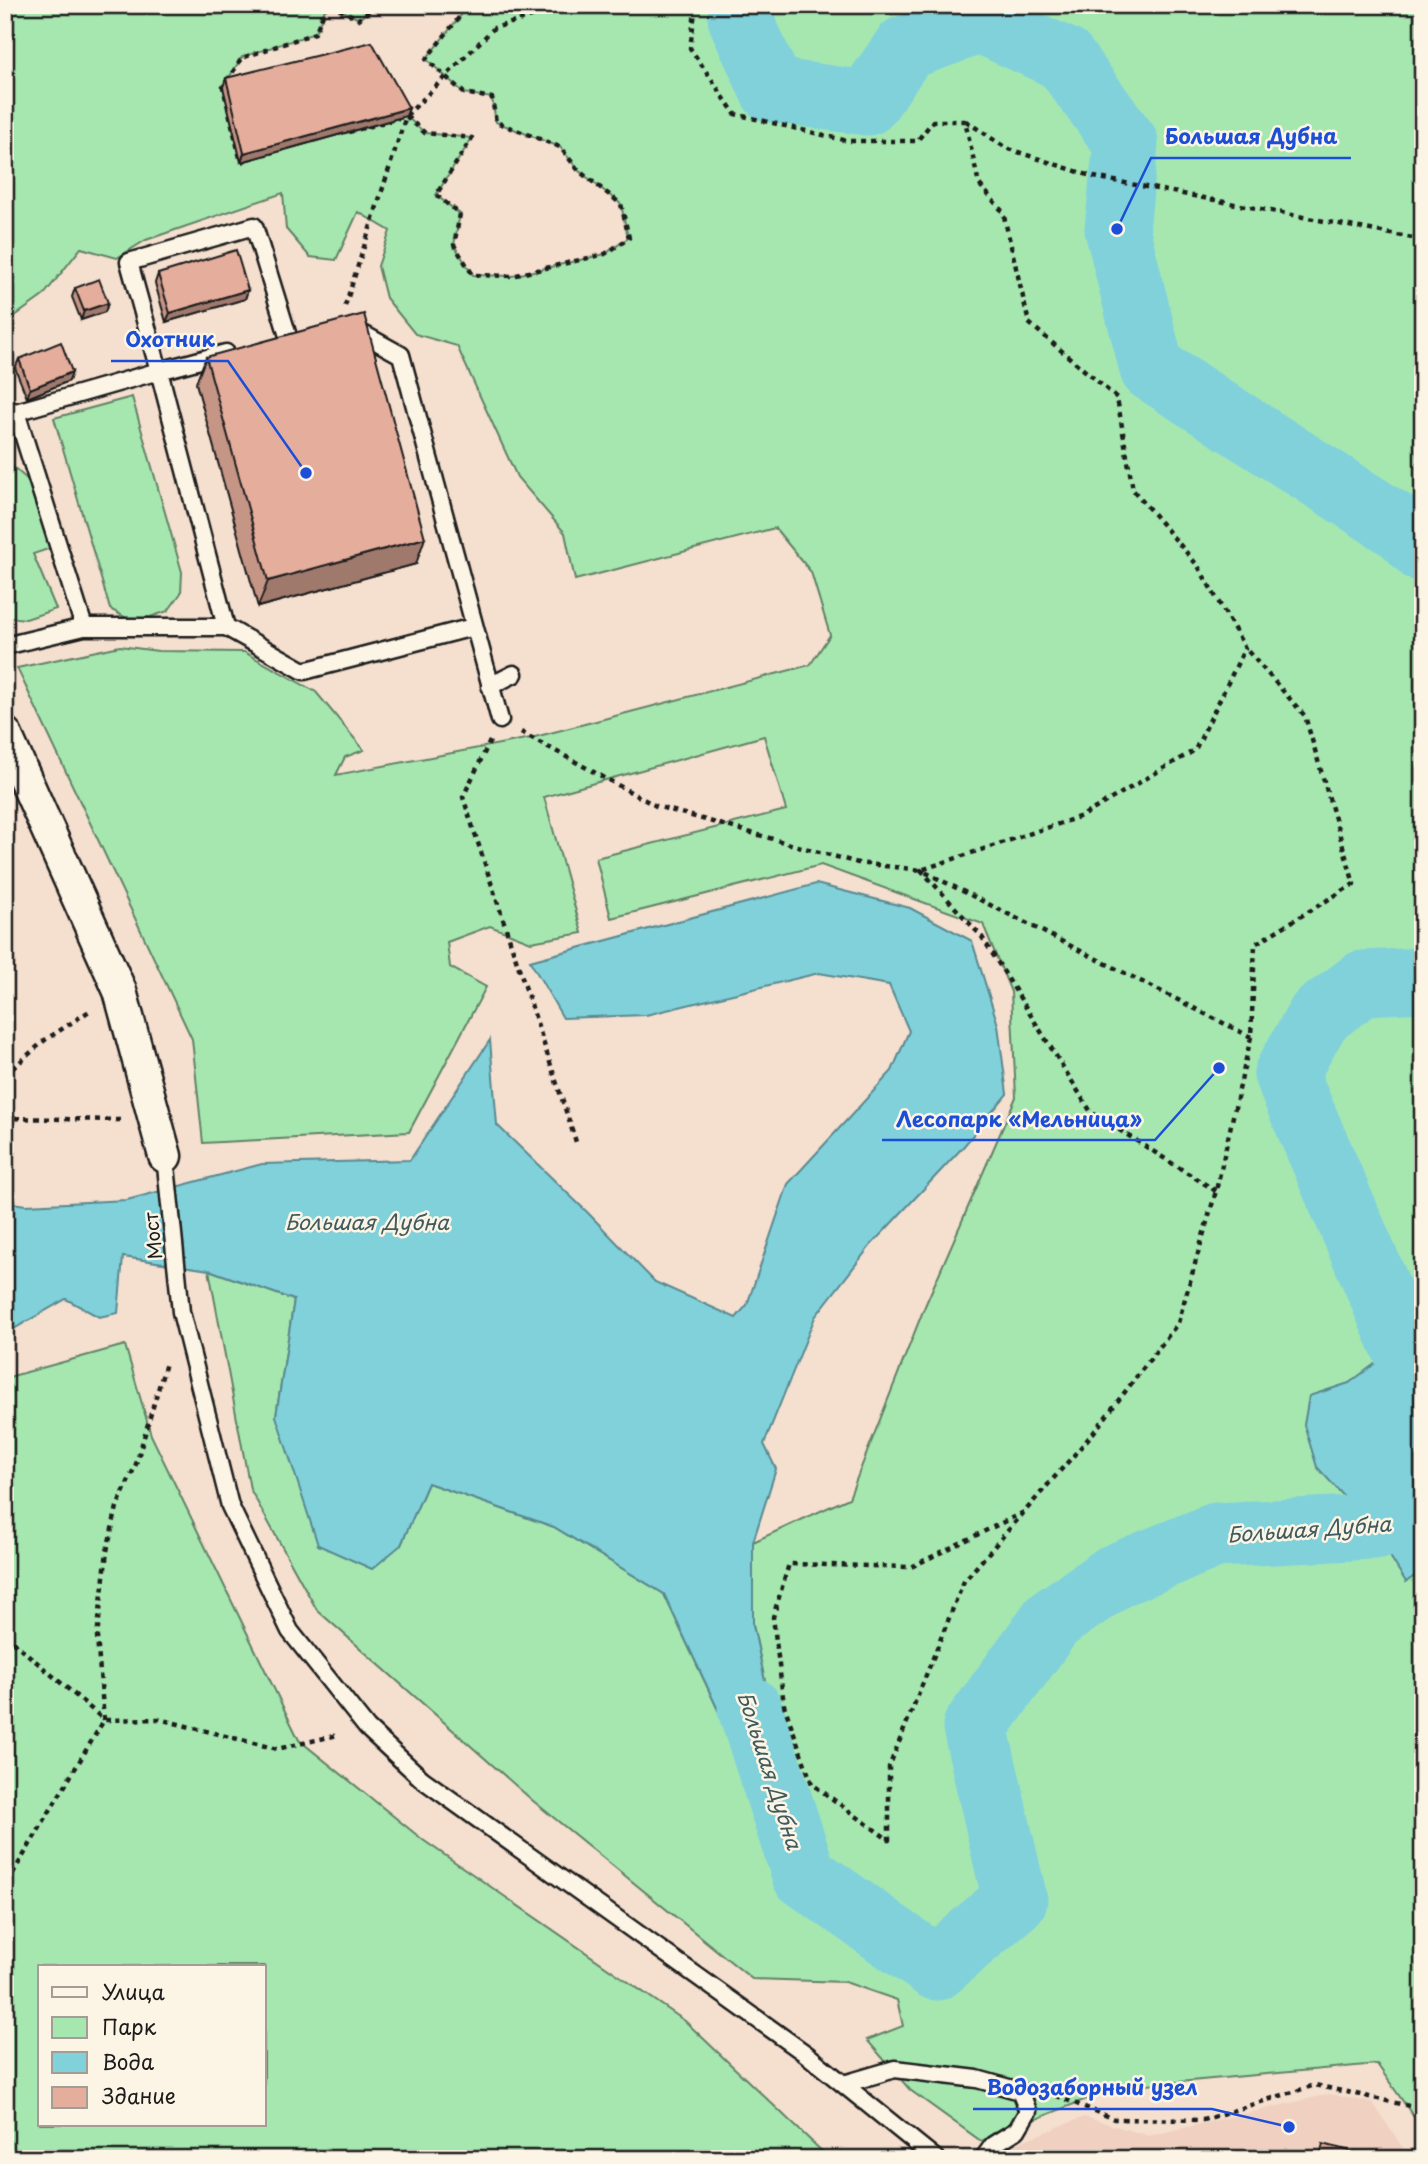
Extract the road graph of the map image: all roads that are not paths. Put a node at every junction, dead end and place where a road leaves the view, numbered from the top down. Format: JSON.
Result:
{"nodes":[{"id":1,"x":340,"y":321,"type":"edge"},
{"id":2,"x":288,"y":336,"type":"edge"},
{"id":3,"x":236,"y":350,"type":"edge"},
{"id":4,"x":159,"y":371,"type":"junction"},
{"id":5,"x":11,"y":410,"type":"edge"},
{"id":6,"x":84,"y":627,"type":"junction"},
{"id":7,"x":226,"y":627,"type":"junction"},
{"id":8,"x":473,"y":627,"type":"junction"},
{"id":9,"x":5,"y":646,"type":"edge"},
{"id":10,"x":514,"y":674,"type":"dead end"},
{"id":11,"x":490,"y":686,"type":"junction"},
{"id":12,"x":500,"y":720,"type":"road end"},
{"id":13,"x":5,"y":734,"type":"edge"},
{"id":14,"x":165,"y":1156,"type":"joint"},
{"id":15,"x":844,"y":2084,"type":"junction"},
{"id":16,"x":936,"y":2159,"type":"edge"},
{"id":17,"x":983,"y":2159,"type":"edge"}],
"edges":[{"from":1,"to":8,"type":"lane"},
{"from":2,"to":4,"type":"lane"},
{"from":3,"to":4,"type":"lane"},
{"from":4,"to":5,"type":"lane"},
{"from":4,"to":7,"type":"lane"},
{"from":5,"to":6,"type":"lane"},
{"from":6,"to":7,"type":"lane"},
{"from":6,"to":9,"type":"lane"},
{"from":7,"to":8,"type":"lane"},
{"from":8,"to":11,"type":"lane"},
{"from":10,"to":11,"type":"lane"},
{"from":11,"to":12,"type":"lane"},
{"from":13,"to":14,"type":"street"},
{"from":14,"to":15,"type":"lane","name":"Мост"},
{"from":15,"to":16,"type":"lane","name":"Мост"},
{"from":15,"to":17,"type":"lane"}]}
